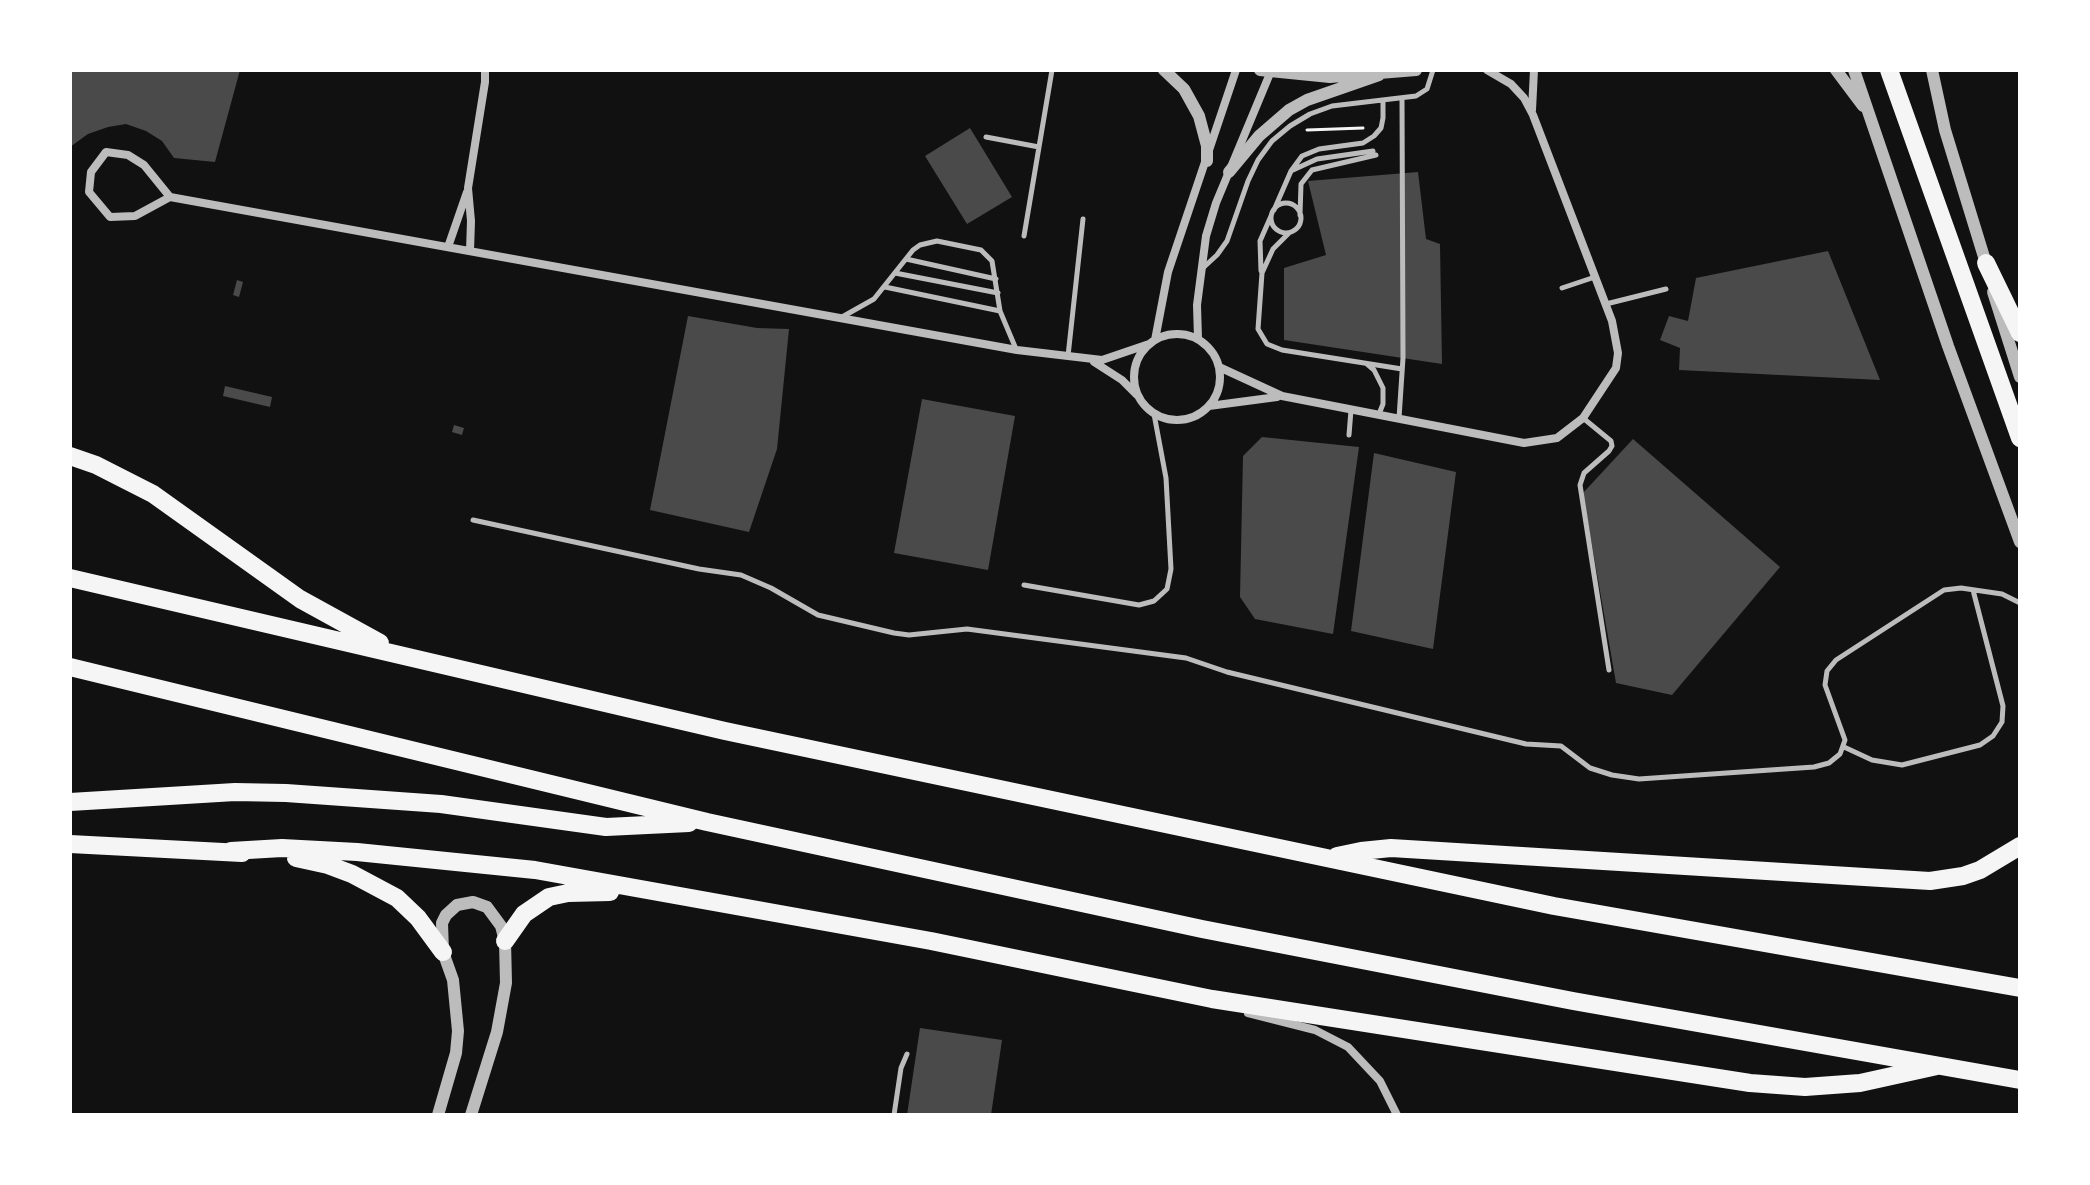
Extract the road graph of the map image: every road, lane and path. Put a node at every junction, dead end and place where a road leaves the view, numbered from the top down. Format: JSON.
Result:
{"nodes":[{"id":1,"x":488,"y":70,"type":"edge"},
{"id":2,"x":1052,"y":70,"type":"edge"},
{"id":3,"x":1164,"y":70,"type":"edge"},
{"id":4,"x":1236,"y":70,"type":"edge"},
{"id":5,"x":1268,"y":70,"type":"edge"},
{"id":6,"x":1416,"y":70,"type":"edge"},
{"id":7,"x":1433,"y":70,"type":"edge"},
{"id":8,"x":1487,"y":70,"type":"edge"},
{"id":9,"x":1534,"y":70,"type":"edge"},
{"id":10,"x":1836,"y":70,"type":"edge"},
{"id":11,"x":1854,"y":70,"type":"edge"},
{"id":12,"x":1889,"y":70,"type":"edge"},
{"id":13,"x":1931,"y":72,"type":"edge"},
{"id":14,"x":1379,"y":75,"type":"junction"},
{"id":15,"x":1402,"y":98,"type":"junction"},
{"id":16,"x":1383,"y":100,"type":"junction"},
{"id":17,"x":1533,"y":115,"type":"junction"},
{"id":18,"x":1870,"y":115,"type":"junction"},
{"id":19,"x":1301,"y":119,"type":"junction"},
{"id":20,"x":1381,"y":128,"type":"junction"},
{"id":21,"x":986,"y":137,"type":"dead end"},
{"id":22,"x":1039,"y":147,"type":"junction"},
{"id":23,"x":1207,"y":161,"type":"junction"},
{"id":24,"x":1291,"y":171,"type":"junction"},
{"id":25,"x":1229,"y":172,"type":"junction"},
{"id":26,"x":468,"y":188,"type":"junction"},
{"id":27,"x":170,"y":197,"type":"junction"},
{"id":28,"x":1273,"y":212,"type":"junction"},
{"id":29,"x":1300,"y":215,"type":"junction"},
{"id":30,"x":1083,"y":219,"type":"dead end"},
{"id":31,"x":1289,"y":233,"type":"junction"},
{"id":32,"x":1024,"y":236,"type":"dead end"},
{"id":33,"x":448,"y":247,"type":"junction"},
{"id":34,"x":470,"y":251,"type":"junction"},
{"id":35,"x":906,"y":259,"type":"junction"},
{"id":36,"x":1986,"y":263,"type":"junction"},
{"id":37,"x":1200,"y":270,"type":"junction"},
{"id":38,"x":895,"y":273,"type":"junction"},
{"id":39,"x":1262,"y":273,"type":"junction"},
{"id":40,"x":1595,"y":277,"type":"junction"},
{"id":41,"x":996,"y":279,"type":"junction"},
{"id":42,"x":885,"y":287,"type":"junction"},
{"id":43,"x":1562,"y":288,"type":"dead end"},
{"id":44,"x":1666,"y":289,"type":"dead end"},
{"id":45,"x":998,"y":293,"type":"junction"},
{"id":46,"x":1605,"y":305,"type":"junction"},
{"id":47,"x":1000,"y":311,"type":"junction"},
{"id":48,"x":841,"y":317,"type":"junction"},
{"id":49,"x":2020,"y":333,"type":"edge"},
{"id":50,"x":1198,"y":339,"type":"junction"},
{"id":51,"x":1152,"y":342,"type":"junction"},
{"id":52,"x":1017,"y":350,"type":"junction"},
{"id":53,"x":1068,"y":357,"type":"junction"},
{"id":54,"x":1090,"y":360,"type":"junction"},
{"id":55,"x":1367,"y":364,"type":"junction"},
{"id":56,"x":1219,"y":367,"type":"junction"},
{"id":57,"x":1402,"y":369,"type":"junction"},
{"id":58,"x":2020,"y":377,"type":"edge"},
{"id":59,"x":1282,"y":396,"type":"junction"},
{"id":60,"x":1140,"y":398,"type":"junction"},
{"id":61,"x":1209,"y":406,"type":"junction"},
{"id":62,"x":1351,"y":409,"type":"junction"},
{"id":63,"x":1154,"y":414,"type":"junction"},
{"id":64,"x":1379,"y":414,"type":"junction"},
{"id":65,"x":1583,"y":418,"type":"junction"},
{"id":66,"x":1399,"y":419,"type":"junction"},
{"id":67,"x":1349,"y":435,"type":"dead end"},
{"id":68,"x":2020,"y":438,"type":"edge"},
{"id":69,"x":70,"y":456,"type":"edge"},
{"id":70,"x":473,"y":520,"type":"dead end"},
{"id":71,"x":2020,"y":542,"type":"edge"},
{"id":72,"x":70,"y":578,"type":"edge"},
{"id":73,"x":1024,"y":585,"type":"dead end"},
{"id":74,"x":1973,"y":590,"type":"junction"},
{"id":75,"x":2020,"y":603,"type":"edge"},
{"id":76,"x":415,"y":658,"type":"junction"},
{"id":77,"x":70,"y":667,"type":"edge"},
{"id":78,"x":1609,"y":670,"type":"dead end"},
{"id":79,"x":1844,"y":747,"type":"junction"},
{"id":80,"x":70,"y":802,"type":"edge"},
{"id":81,"x":707,"y":822,"type":"junction"},
{"id":82,"x":70,"y":844,"type":"edge"},
{"id":83,"x":2020,"y":846,"type":"edge"},
{"id":84,"x":231,"y":851,"type":"junction"},
{"id":85,"x":1331,"y":858,"type":"junction"},
{"id":86,"x":633,"y":888,"type":"junction"},
{"id":87,"x":505,"y":941,"type":"junction"},
{"id":88,"x":443,"y":952,"type":"junction"},
{"id":89,"x":2020,"y":988,"type":"edge"},
{"id":90,"x":1212,"y":999,"type":"junction"},
{"id":91,"x":907,"y":1054,"type":"dead end"},
{"id":92,"x":1941,"y":1065,"type":"junction"},
{"id":93,"x":2020,"y":1080,"type":"edge"},
{"id":94,"x":438,"y":1115,"type":"edge"},
{"id":95,"x":471,"y":1115,"type":"edge"},
{"id":96,"x":894,"y":1115,"type":"edge"},
{"id":97,"x":1397,"y":1115,"type":"edge"}],
"edges":[{"from":1,"to":26,"type":"street"},
{"from":2,"to":22,"type":"lane"},
{"from":3,"to":23,"type":"street"},
{"from":4,"to":23,"type":"street"},
{"from":5,"to":14,"type":"street"},
{"from":5,"to":25,"type":"street"},
{"from":6,"to":14,"type":"street"},
{"from":7,"to":15,"type":"lane"},
{"from":8,"to":17,"type":"street"},
{"from":9,"to":17,"type":"street"},
{"from":10,"to":18,"type":"street"},
{"from":11,"to":18,"type":"street"},
{"from":12,"to":68,"type":"highway"},
{"from":13,"to":36,"type":"street"},
{"from":14,"to":25,"type":"street"},
{"from":15,"to":16,"type":"lane"},
{"from":15,"to":57,"type":"lane"},
{"from":16,"to":19,"type":"lane"},
{"from":16,"to":20,"type":"lane"},
{"from":17,"to":40,"type":"street"},
{"from":18,"to":71,"type":"street"},
{"from":19,"to":20,"type":"path"},
{"from":19,"to":37,"type":"lane"},
{"from":20,"to":24,"type":"lane"},
{"from":21,"to":22,"type":"lane"},
{"from":22,"to":32,"type":"lane"},
{"from":23,"to":51,"type":"street"},
{"from":24,"to":28,"type":"lane"},
{"from":24,"to":29,"type":"lane"},
{"from":25,"to":37,"type":"street"},
{"from":26,"to":33,"type":"street"},
{"from":26,"to":34,"type":"street"},
{"from":27,"to":27,"type":"street"},
{"from":27,"to":33,"type":"street"},
{"from":28,"to":29,"type":"lane"},
{"from":28,"to":31,"type":"lane"},
{"from":28,"to":39,"type":"lane"},
{"from":29,"to":31,"type":"lane"},
{"from":30,"to":53,"type":"lane"},
{"from":31,"to":39,"type":"lane"},
{"from":33,"to":34,"type":"street"},
{"from":34,"to":48,"type":"street"},
{"from":35,"to":38,"type":"lane"},
{"from":35,"to":41,"type":"lane"},
{"from":35,"to":41,"type":"lane"},
{"from":36,"to":49,"type":"highway"},
{"from":36,"to":58,"type":"street"},
{"from":37,"to":50,"type":"street"},
{"from":38,"to":42,"type":"lane"},
{"from":38,"to":45,"type":"lane"},
{"from":39,"to":55,"type":"lane"},
{"from":40,"to":43,"type":"lane"},
{"from":40,"to":46,"type":"street"},
{"from":41,"to":45,"type":"lane"},
{"from":42,"to":47,"type":"lane"},
{"from":42,"to":48,"type":"lane"},
{"from":44,"to":46,"type":"lane"},
{"from":45,"to":47,"type":"lane"},
{"from":46,"to":65,"type":"street"},
{"from":47,"to":52,"type":"lane"},
{"from":48,"to":52,"type":"street"},
{"from":50,"to":51,"type":"street"},
{"from":50,"to":56,"type":"street"},
{"from":51,"to":54,"type":"street"},
{"from":51,"to":60,"type":"street"},
{"from":52,"to":53,"type":"street"},
{"from":53,"to":54,"type":"street"},
{"from":54,"to":60,"type":"street"},
{"from":55,"to":57,"type":"lane"},
{"from":55,"to":64,"type":"lane"},
{"from":56,"to":59,"type":"street"},
{"from":56,"to":61,"type":"street"},
{"from":57,"to":66,"type":"lane"},
{"from":59,"to":61,"type":"street"},
{"from":59,"to":62,"type":"street"},
{"from":60,"to":63,"type":"street"},
{"from":61,"to":63,"type":"street"},
{"from":62,"to":64,"type":"street"},
{"from":62,"to":67,"type":"lane"},
{"from":63,"to":73,"type":"lane"},
{"from":64,"to":66,"type":"street"},
{"from":65,"to":66,"type":"street"},
{"from":65,"to":78,"type":"lane"},
{"from":69,"to":76,"type":"highway"},
{"from":70,"to":79,"type":"lane"},
{"from":72,"to":76,"type":"highway"},
{"from":74,"to":75,"type":"lane"},
{"from":74,"to":79,"type":"lane"},
{"from":74,"to":79,"type":"lane"},
{"from":76,"to":85,"type":"highway"},
{"from":77,"to":81,"type":"highway"},
{"from":80,"to":81,"type":"highway"},
{"from":81,"to":92,"type":"highway"},
{"from":82,"to":84,"type":"highway"},
{"from":83,"to":85,"type":"highway"},
{"from":84,"to":86,"type":"highway"},
{"from":84,"to":88,"type":"highway"},
{"from":85,"to":89,"type":"highway"},
{"from":86,"to":87,"type":"highway"},
{"from":86,"to":90,"type":"highway"},
{"from":87,"to":88,"type":"street"},
{"from":87,"to":95,"type":"street"},
{"from":88,"to":94,"type":"street"},
{"from":90,"to":92,"type":"highway"},
{"from":90,"to":97,"type":"street"},
{"from":91,"to":96,"type":"lane"},
{"from":92,"to":93,"type":"highway"}]}
